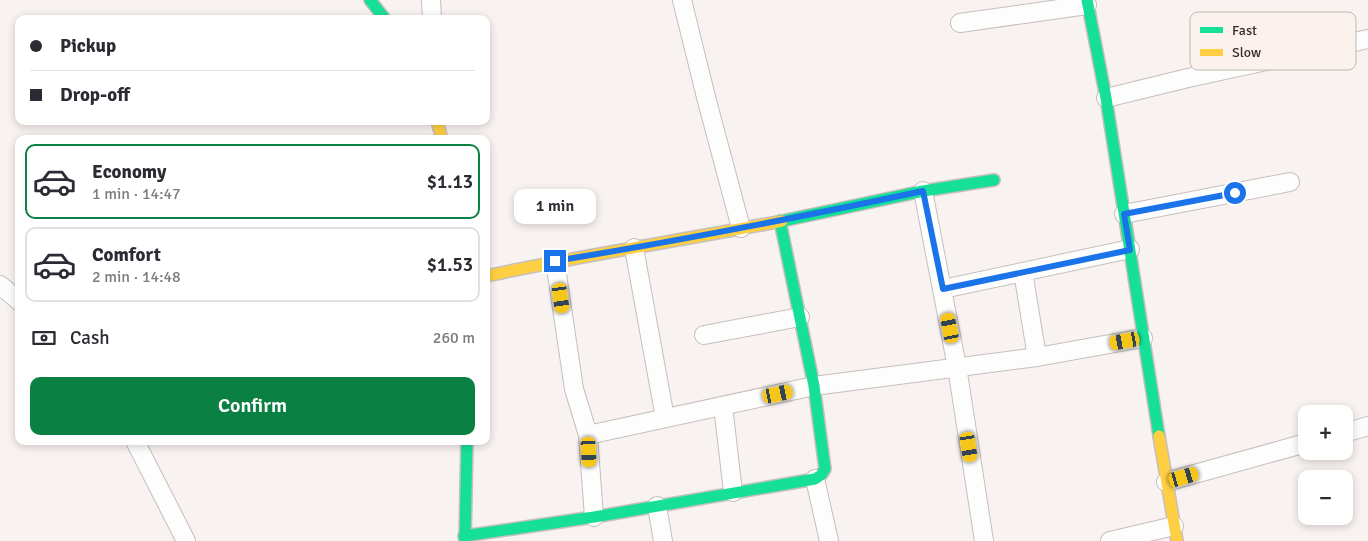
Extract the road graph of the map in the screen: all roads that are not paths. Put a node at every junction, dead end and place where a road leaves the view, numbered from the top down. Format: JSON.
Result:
{"nodes":[{"id":1,"x":370,"y":0,"type":"edge"},
{"id":2,"x":431,"y":0,"type":"edge"},
{"id":3,"x":682,"y":0,"type":"edge"},
{"id":4,"x":1087,"y":2,"type":"edge"},
{"id":5,"x":382,"y":15,"type":"edge"},
{"id":6,"x":432,"y":15,"type":"edge"},
{"id":7,"x":960,"y":23,"type":"dead end"},
{"id":8,"x":1225,"y":70,"type":"edge"},
{"id":9,"x":1106,"y":98,"type":"junction"},
{"id":10,"x":994,"y":180,"type":"dead end"},
{"id":11,"x":1290,"y":182,"type":"dead end"},
{"id":12,"x":923,"y":191,"type":"junction"},
{"id":13,"x":1124,"y":214,"type":"junction"},
{"id":14,"x":780,"y":221,"type":"junction"},
{"id":15,"x":741,"y":228,"type":"junction"},
{"id":16,"x":634,"y":248,"type":"junction"},
{"id":17,"x":1130,"y":250,"type":"junction"},
{"id":18,"x":555,"y":261,"type":"junction"},
{"id":19,"x":1024,"y":272,"type":"junction"},
{"id":20,"x":490,"y":275,"type":"edge"},
{"id":21,"x":0,"y":285,"type":"edge"},
{"id":22,"x":943,"y":289,"type":"junction"},
{"id":23,"x":15,"y":298,"type":"edge"},
{"id":24,"x":800,"y":317,"type":"junction"},
{"id":25,"x":704,"y":335,"type":"dead end"},
{"id":26,"x":1143,"y":338,"type":"junction"},
{"id":27,"x":1038,"y":357,"type":"junction"},
{"id":28,"x":957,"y":367,"type":"junction"},
{"id":29,"x":814,"y":386,"type":"junction"},
{"id":30,"x":723,"y":406,"type":"junction"},
{"id":31,"x":665,"y":418,"type":"junction"},
{"id":32,"x":1368,"y":426,"type":"edge"},
{"id":33,"x":1353,"y":430,"type":"edge"},
{"id":34,"x":588,"y":435,"type":"junction"},
{"id":35,"x":136,"y":445,"type":"edge"},
{"id":36,"x":467,"y":445,"type":"edge"},
{"id":37,"x":1298,"y":445,"type":"edge"},
{"id":38,"x":815,"y":479,"type":"junction"},
{"id":39,"x":1166,"y":482,"type":"junction"},
{"id":40,"x":733,"y":492,"type":"junction"},
{"id":41,"x":657,"y":506,"type":"junction"},
{"id":42,"x":594,"y":517,"type":"junction"},
{"id":43,"x":1175,"y":534,"type":"edge"},
{"id":44,"x":465,"y":538,"type":"edge"},
{"id":45,"x":186,"y":541,"type":"edge"},
{"id":46,"x":663,"y":541,"type":"edge"},
{"id":47,"x":829,"y":541,"type":"edge"},
{"id":48,"x":984,"y":541,"type":"edge"},
{"id":49,"x":1110,"y":541,"type":"edge"}],
"edges":[{"from":1,"to":5,"type":"street"},
{"from":2,"to":6,"type":"street"},
{"from":3,"to":15,"type":"street"},
{"from":4,"to":7,"type":"street"},
{"from":4,"to":9,"type":"street"},
{"from":8,"to":9,"type":"street"},
{"from":9,"to":13,"type":"street"},
{"from":10,"to":12,"type":"street"},
{"from":11,"to":13,"type":"street"},
{"from":12,"to":14,"type":"street"},
{"from":12,"to":22,"type":"street"},
{"from":13,"to":17,"type":"street"},
{"from":14,"to":15,"type":"street"},
{"from":14,"to":24,"type":"street"},
{"from":15,"to":16,"type":"street"},
{"from":16,"to":18,"type":"street"},
{"from":16,"to":31,"type":"street"},
{"from":17,"to":19,"type":"street"},
{"from":17,"to":26,"type":"street"},
{"from":18,"to":20,"type":"street"},
{"from":18,"to":34,"type":"street"},
{"from":19,"to":22,"type":"street"},
{"from":19,"to":27,"type":"street"},
{"from":21,"to":23,"type":"street"},
{"from":22,"to":28,"type":"street"},
{"from":24,"to":25,"type":"street"},
{"from":24,"to":29,"type":"street"},
{"from":26,"to":27,"type":"street"},
{"from":26,"to":39,"type":"street"},
{"from":27,"to":28,"type":"street"},
{"from":28,"to":29,"type":"street"},
{"from":28,"to":48,"type":"street"},
{"from":29,"to":30,"type":"street"},
{"from":29,"to":38,"type":"street"},
{"from":30,"to":31,"type":"street"},
{"from":30,"to":40,"type":"street"},
{"from":31,"to":34,"type":"street"},
{"from":32,"to":33,"type":"street"},
{"from":34,"to":42,"type":"street"},
{"from":35,"to":45,"type":"street"},
{"from":36,"to":44,"type":"street"},
{"from":37,"to":39,"type":"street"},
{"from":38,"to":40,"type":"street"},
{"from":38,"to":47,"type":"street"},
{"from":39,"to":43,"type":"street"},
{"from":40,"to":41,"type":"street"},
{"from":41,"to":42,"type":"street"},
{"from":41,"to":46,"type":"street"},
{"from":42,"to":44,"type":"street"},
{"from":43,"to":49,"type":"street"}]}
